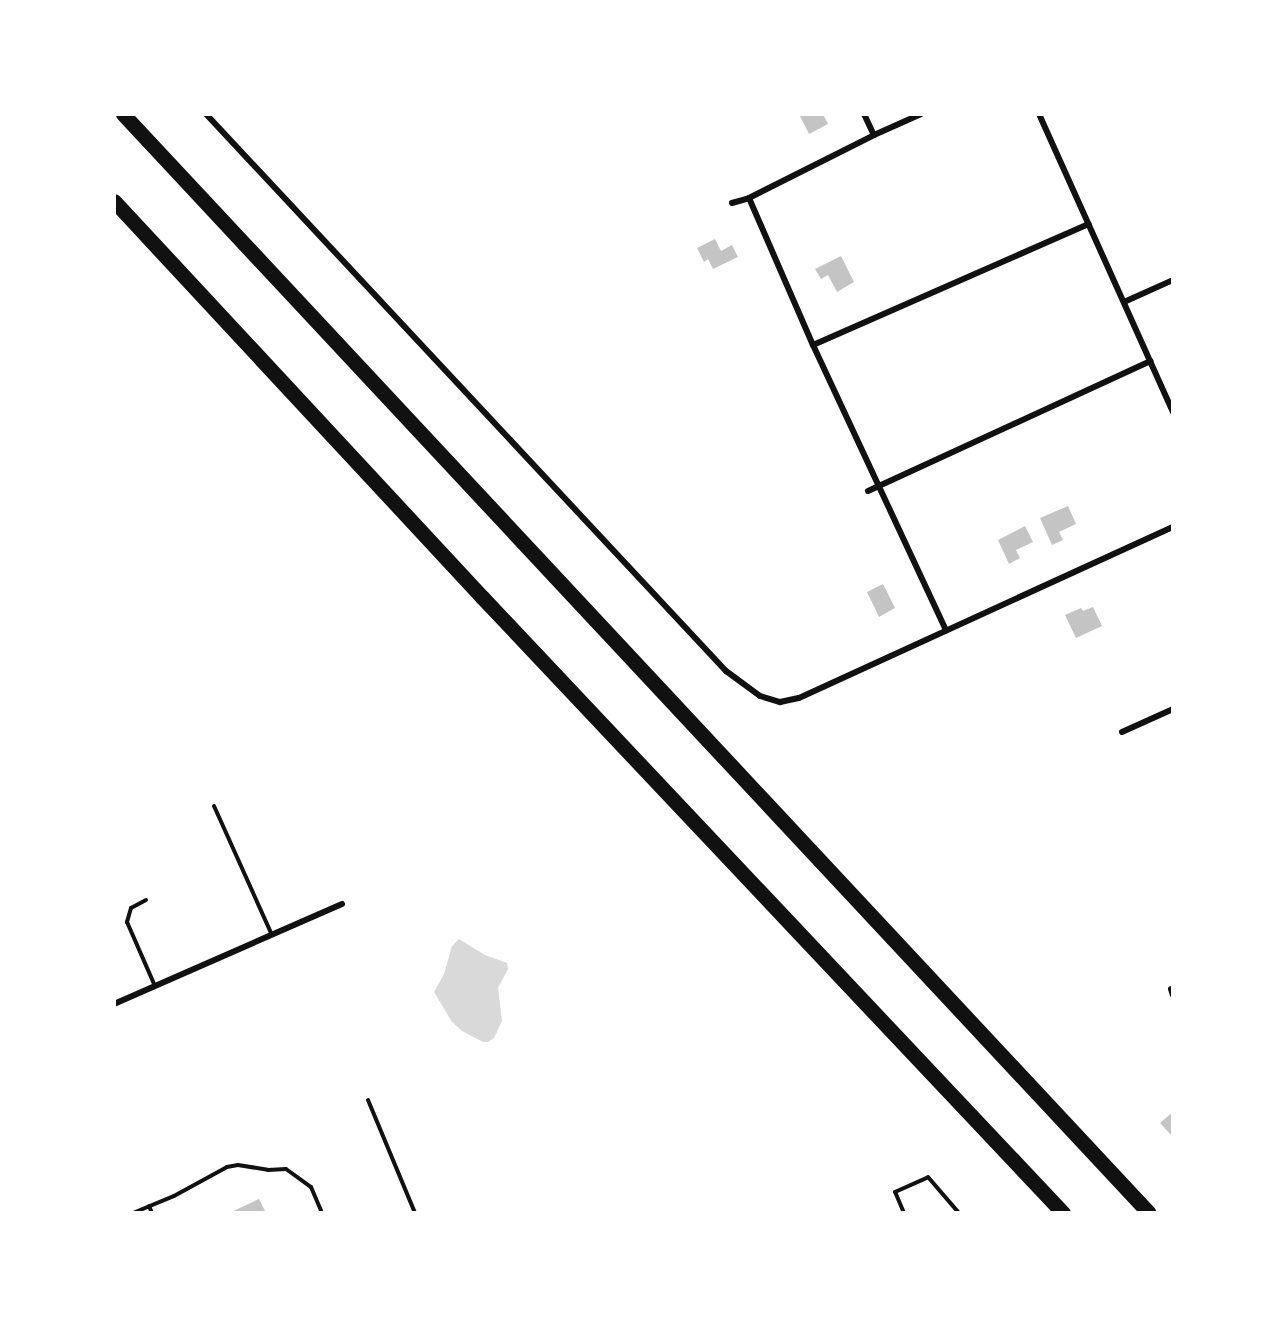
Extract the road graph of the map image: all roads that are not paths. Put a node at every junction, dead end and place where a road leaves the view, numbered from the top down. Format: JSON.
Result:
{"nodes":[{"id":1,"x":124,"y":114,"type":"edge"},
{"id":2,"x":206,"y":114,"type":"edge"},
{"id":3,"x":864,"y":114,"type":"edge"},
{"id":4,"x":921,"y":114,"type":"edge"},
{"id":5,"x":1040,"y":114,"type":"edge"},
{"id":6,"x":874,"y":135,"type":"junction"},
{"id":7,"x":749,"y":198,"type":"junction"},
{"id":8,"x":114,"y":202,"type":"edge"},
{"id":9,"x":732,"y":203,"type":"dead end"},
{"id":10,"x":1089,"y":224,"type":"junction"},
{"id":11,"x":1173,"y":280,"type":"edge"},
{"id":12,"x":1124,"y":302,"type":"junction"},
{"id":13,"x":813,"y":345,"type":"junction"},
{"id":14,"x":1150,"y":361,"type":"junction"},
{"id":15,"x":1173,"y":412,"type":"edge"},
{"id":16,"x":879,"y":486,"type":"junction"},
{"id":17,"x":868,"y":491,"type":"dead end"},
{"id":18,"x":1173,"y":527,"type":"edge"},
{"id":19,"x":946,"y":630,"type":"junction"},
{"id":20,"x":1173,"y":709,"type":"edge"},
{"id":21,"x":1122,"y":732,"type":"dead end"},
{"id":22,"x":214,"y":806,"type":"dead end"},
{"id":23,"x":146,"y":900,"type":"dead end"},
{"id":24,"x":342,"y":904,"type":"dead end"},
{"id":25,"x":273,"y":936,"type":"junction"},
{"id":26,"x":155,"y":987,"type":"junction"},
{"id":27,"x":114,"y":1004,"type":"edge"},
{"id":28,"x":368,"y":1100,"type":"dead end"},
{"id":29,"x":149,"y":1206,"type":"junction"},
{"id":30,"x":133,"y":1213,"type":"edge"},
{"id":31,"x":152,"y":1213,"type":"edge"},
{"id":32,"x":322,"y":1213,"type":"edge"},
{"id":33,"x":415,"y":1213,"type":"edge"},
{"id":34,"x":904,"y":1213,"type":"edge"},
{"id":35,"x":959,"y":1213,"type":"edge"},
{"id":36,"x":1063,"y":1213,"type":"edge"},
{"id":37,"x":1149,"y":1213,"type":"edge"}],
"edges":[{"from":1,"to":37,"type":"highway"},
{"from":2,"to":19,"type":"street"},
{"from":3,"to":6,"type":"street"},
{"from":4,"to":6,"type":"street"},
{"from":5,"to":10,"type":"street"},
{"from":6,"to":7,"type":"street"},
{"from":7,"to":9,"type":"street"},
{"from":7,"to":13,"type":"street"},
{"from":8,"to":36,"type":"highway"},
{"from":10,"to":12,"type":"street"},
{"from":10,"to":13,"type":"street"},
{"from":11,"to":12,"type":"street"},
{"from":12,"to":14,"type":"street"},
{"from":13,"to":16,"type":"street"},
{"from":14,"to":15,"type":"street"},
{"from":14,"to":16,"type":"street"},
{"from":16,"to":17,"type":"street"},
{"from":16,"to":19,"type":"street"},
{"from":18,"to":19,"type":"street"},
{"from":20,"to":21,"type":"street"},
{"from":22,"to":25,"type":"lane"},
{"from":23,"to":26,"type":"lane"},
{"from":24,"to":25,"type":"street"},
{"from":25,"to":26,"type":"street"},
{"from":26,"to":27,"type":"street"},
{"from":28,"to":33,"type":"lane"},
{"from":29,"to":30,"type":"lane"},
{"from":29,"to":31,"type":"lane"},
{"from":29,"to":32,"type":"lane"},
{"from":34,"to":35,"type":"lane"}]}
